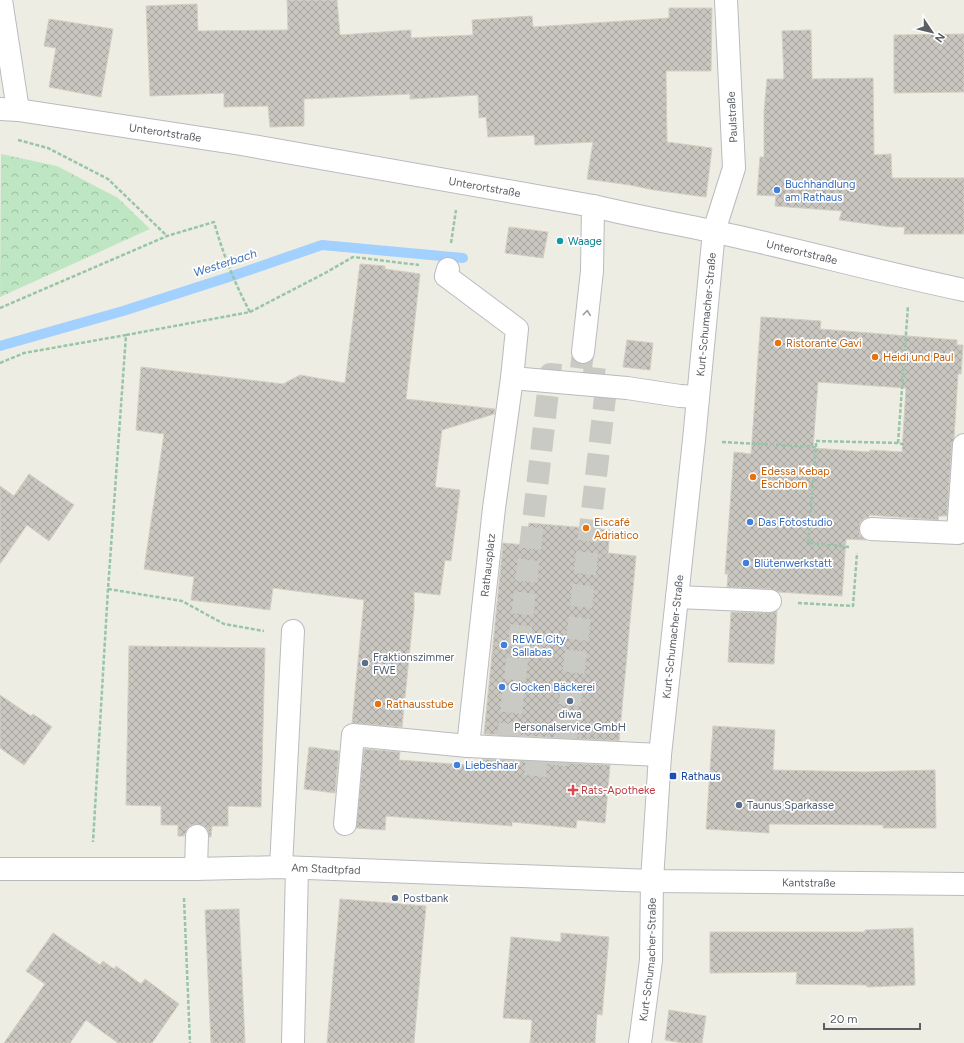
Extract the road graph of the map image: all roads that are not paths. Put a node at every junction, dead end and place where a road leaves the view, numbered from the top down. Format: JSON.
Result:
{"nodes":[{"id":1,"x":1,"y":0,"type":"edge"},
{"id":2,"x":726,"y":0,"type":"edge"},
{"id":3,"x":9,"y":110,"type":"edge"},
{"id":4,"x":593,"y":206,"type":"junction"},
{"id":5,"x":714,"y":231,"type":"junction"},
{"id":6,"x":448,"y":269,"type":"road end"},
{"id":7,"x":964,"y":290,"type":"edge"},
{"id":8,"x":583,"y":352,"type":"tunnel mouth"},
{"id":9,"x":512,"y":378,"type":"junction"},
{"id":10,"x":698,"y":397,"type":"junction"},
{"id":11,"x":964,"y":445,"type":"edge"},
{"id":12,"x":870,"y":529,"type":"dead end"},
{"id":13,"x":677,"y":597,"type":"junction"},
{"id":14,"x":770,"y":601,"type":"road end"},
{"id":15,"x":293,"y":631,"type":"dead end"},
{"id":16,"x":468,"y":746,"type":"junction"},
{"id":17,"x":660,"y":755,"type":"junction"},
{"id":18,"x":344,"y":824,"type":"dead end"},
{"id":19,"x":197,"y":836,"type":"dead end"},
{"id":20,"x":289,"y":867,"type":"junction"},
{"id":21,"x":0,"y":869,"type":"edge"},
{"id":22,"x":190,"y":869,"type":"junction"},
{"id":23,"x":652,"y":882,"type":"junction"},
{"id":24,"x":964,"y":884,"type":"edge"},
{"id":25,"x":293,"y":1043,"type":"edge"},
{"id":26,"x":640,"y":1043,"type":"edge"}],
"edges":[{"from":1,"to":3,"type":"street"},
{"from":2,"to":5,"type":"street","name":"Paulstraße"},
{"from":3,"to":4,"type":"street","name":"Unterortstraße"},
{"from":4,"to":5,"type":"street","name":"Unterortstraße"},
{"from":8,"to":4,"type":"street","one_way":true},
{"from":5,"to":7,"type":"street","name":"Unterortstraße"},
{"from":5,"to":10,"type":"street","name":"Kurt-Schumacher-Straße"},
{"from":6,"to":9,"type":"street","name":"Rathausplatz"},
{"from":9,"to":10,"type":"street"},
{"from":9,"to":16,"type":"street","name":"Rathausplatz"},
{"from":10,"to":13,"type":"street","name":"Kurt-Schumacher-Straße"},
{"from":11,"to":12,"type":"street"},
{"from":13,"to":14,"type":"street"},
{"from":13,"to":17,"type":"street","name":"Kurt-Schumacher-Straße"},
{"from":15,"to":20,"type":"street"},
{"from":16,"to":17,"type":"street"},
{"from":16,"to":18,"type":"street"},
{"from":17,"to":23,"type":"street","name":"Kurt-Schumacher-Straße"},
{"from":19,"to":22,"type":"street"},
{"from":20,"to":22,"type":"street","name":"Am Stadtpfad"},
{"from":20,"to":23,"type":"street","name":"Am Stadtpfad"},
{"from":20,"to":25,"type":"street"},
{"from":21,"to":22,"type":"street","name":"Am Stadtpfad"},
{"from":23,"to":24,"type":"street","name":"Kantstraße"},
{"from":23,"to":26,"type":"street","name":"Kurt-Schumacher-Straße"}]}
